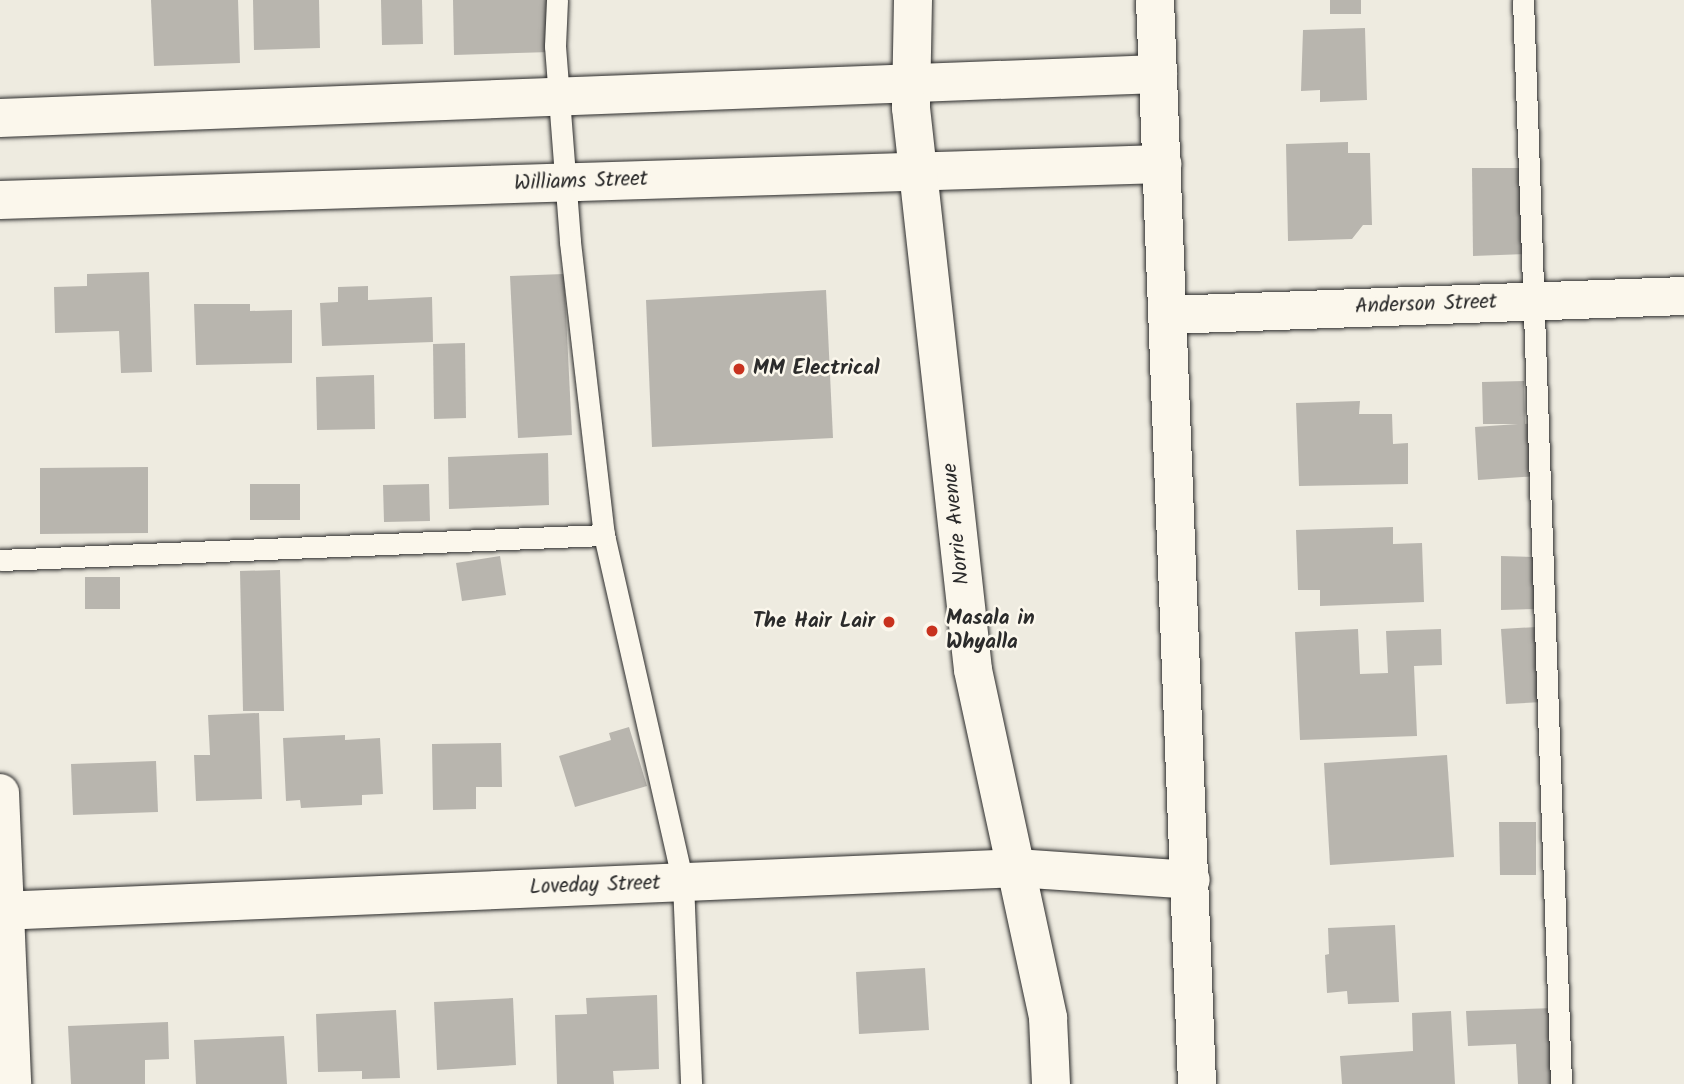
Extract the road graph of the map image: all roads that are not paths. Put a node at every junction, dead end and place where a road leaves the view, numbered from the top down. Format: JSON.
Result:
{"nodes":[{"id":1,"x":557,"y":0,"type":"edge"},
{"id":2,"x":913,"y":0,"type":"edge"},
{"id":3,"x":1155,"y":0,"type":"edge"},
{"id":4,"x":1523,"y":0,"type":"edge"},
{"id":5,"x":1158,"y":74,"type":"junction"},
{"id":6,"x":911,"y":82,"type":"junction"},
{"id":7,"x":559,"y":95,"type":"junction"},
{"id":8,"x":0,"y":118,"type":"edge"},
{"id":9,"x":1162,"y":164,"type":"junction"},
{"id":10,"x":918,"y":171,"type":"junction"},
{"id":11,"x":565,"y":182,"type":"junction"},
{"id":12,"x":0,"y":200,"type":"edge"},
{"id":13,"x":1684,"y":296,"type":"edge"},
{"id":14,"x":1535,"y":301,"type":"junction"},
{"id":15,"x":1168,"y":315,"type":"junction"},
{"id":16,"x":604,"y":535,"type":"junction"},
{"id":17,"x":0,"y":560,"type":"edge"},
{"id":18,"x":0,"y":793,"type":"edge"},
{"id":19,"x":1016,"y":868,"type":"junction"},
{"id":20,"x":1191,"y":880,"type":"junction"},
{"id":21,"x":683,"y":882,"type":"junction"},
{"id":22,"x":3,"y":911,"type":"edge"},
{"id":23,"x":12,"y":1084,"type":"edge"},
{"id":24,"x":691,"y":1084,"type":"edge"},
{"id":25,"x":1051,"y":1084,"type":"edge"},
{"id":26,"x":1197,"y":1084,"type":"edge"},
{"id":27,"x":1560,"y":1084,"type":"edge"}],
"edges":[{"from":1,"to":7,"type":"lane"},
{"from":2,"to":6,"type":"street","name":"Norrie Avenue"},
{"from":3,"to":5,"type":"street"},
{"from":4,"to":14,"type":"lane"},
{"from":5,"to":6,"type":"street"},
{"from":5,"to":9,"type":"street"},
{"from":6,"to":7,"type":"street"},
{"from":6,"to":10,"type":"street","name":"Norrie Avenue"},
{"from":7,"to":8,"type":"street"},
{"from":7,"to":11,"type":"lane"},
{"from":9,"to":10,"type":"street","name":"Williams Street"},
{"from":9,"to":15,"type":"street"},
{"from":10,"to":11,"type":"street","name":"Williams Street"},
{"from":10,"to":19,"type":"street","name":"Norrie Avenue"},
{"from":11,"to":12,"type":"street","name":"Williams Street"},
{"from":11,"to":16,"type":"lane"},
{"from":13,"to":14,"type":"street","name":"Anderson Street"},
{"from":14,"to":15,"type":"street","name":"Anderson Street"},
{"from":14,"to":27,"type":"lane"},
{"from":15,"to":20,"type":"street"},
{"from":16,"to":17,"type":"lane"},
{"from":16,"to":21,"type":"lane"},
{"from":18,"to":22,"type":"street"},
{"from":19,"to":20,"type":"street","name":"Loveday Street"},
{"from":19,"to":21,"type":"street","name":"Loveday Street"},
{"from":19,"to":25,"type":"street","name":"Norrie Avenue"},
{"from":20,"to":26,"type":"street"},
{"from":21,"to":22,"type":"street","name":"Loveday Street"},
{"from":21,"to":24,"type":"lane"},
{"from":22,"to":23,"type":"street"}]}
